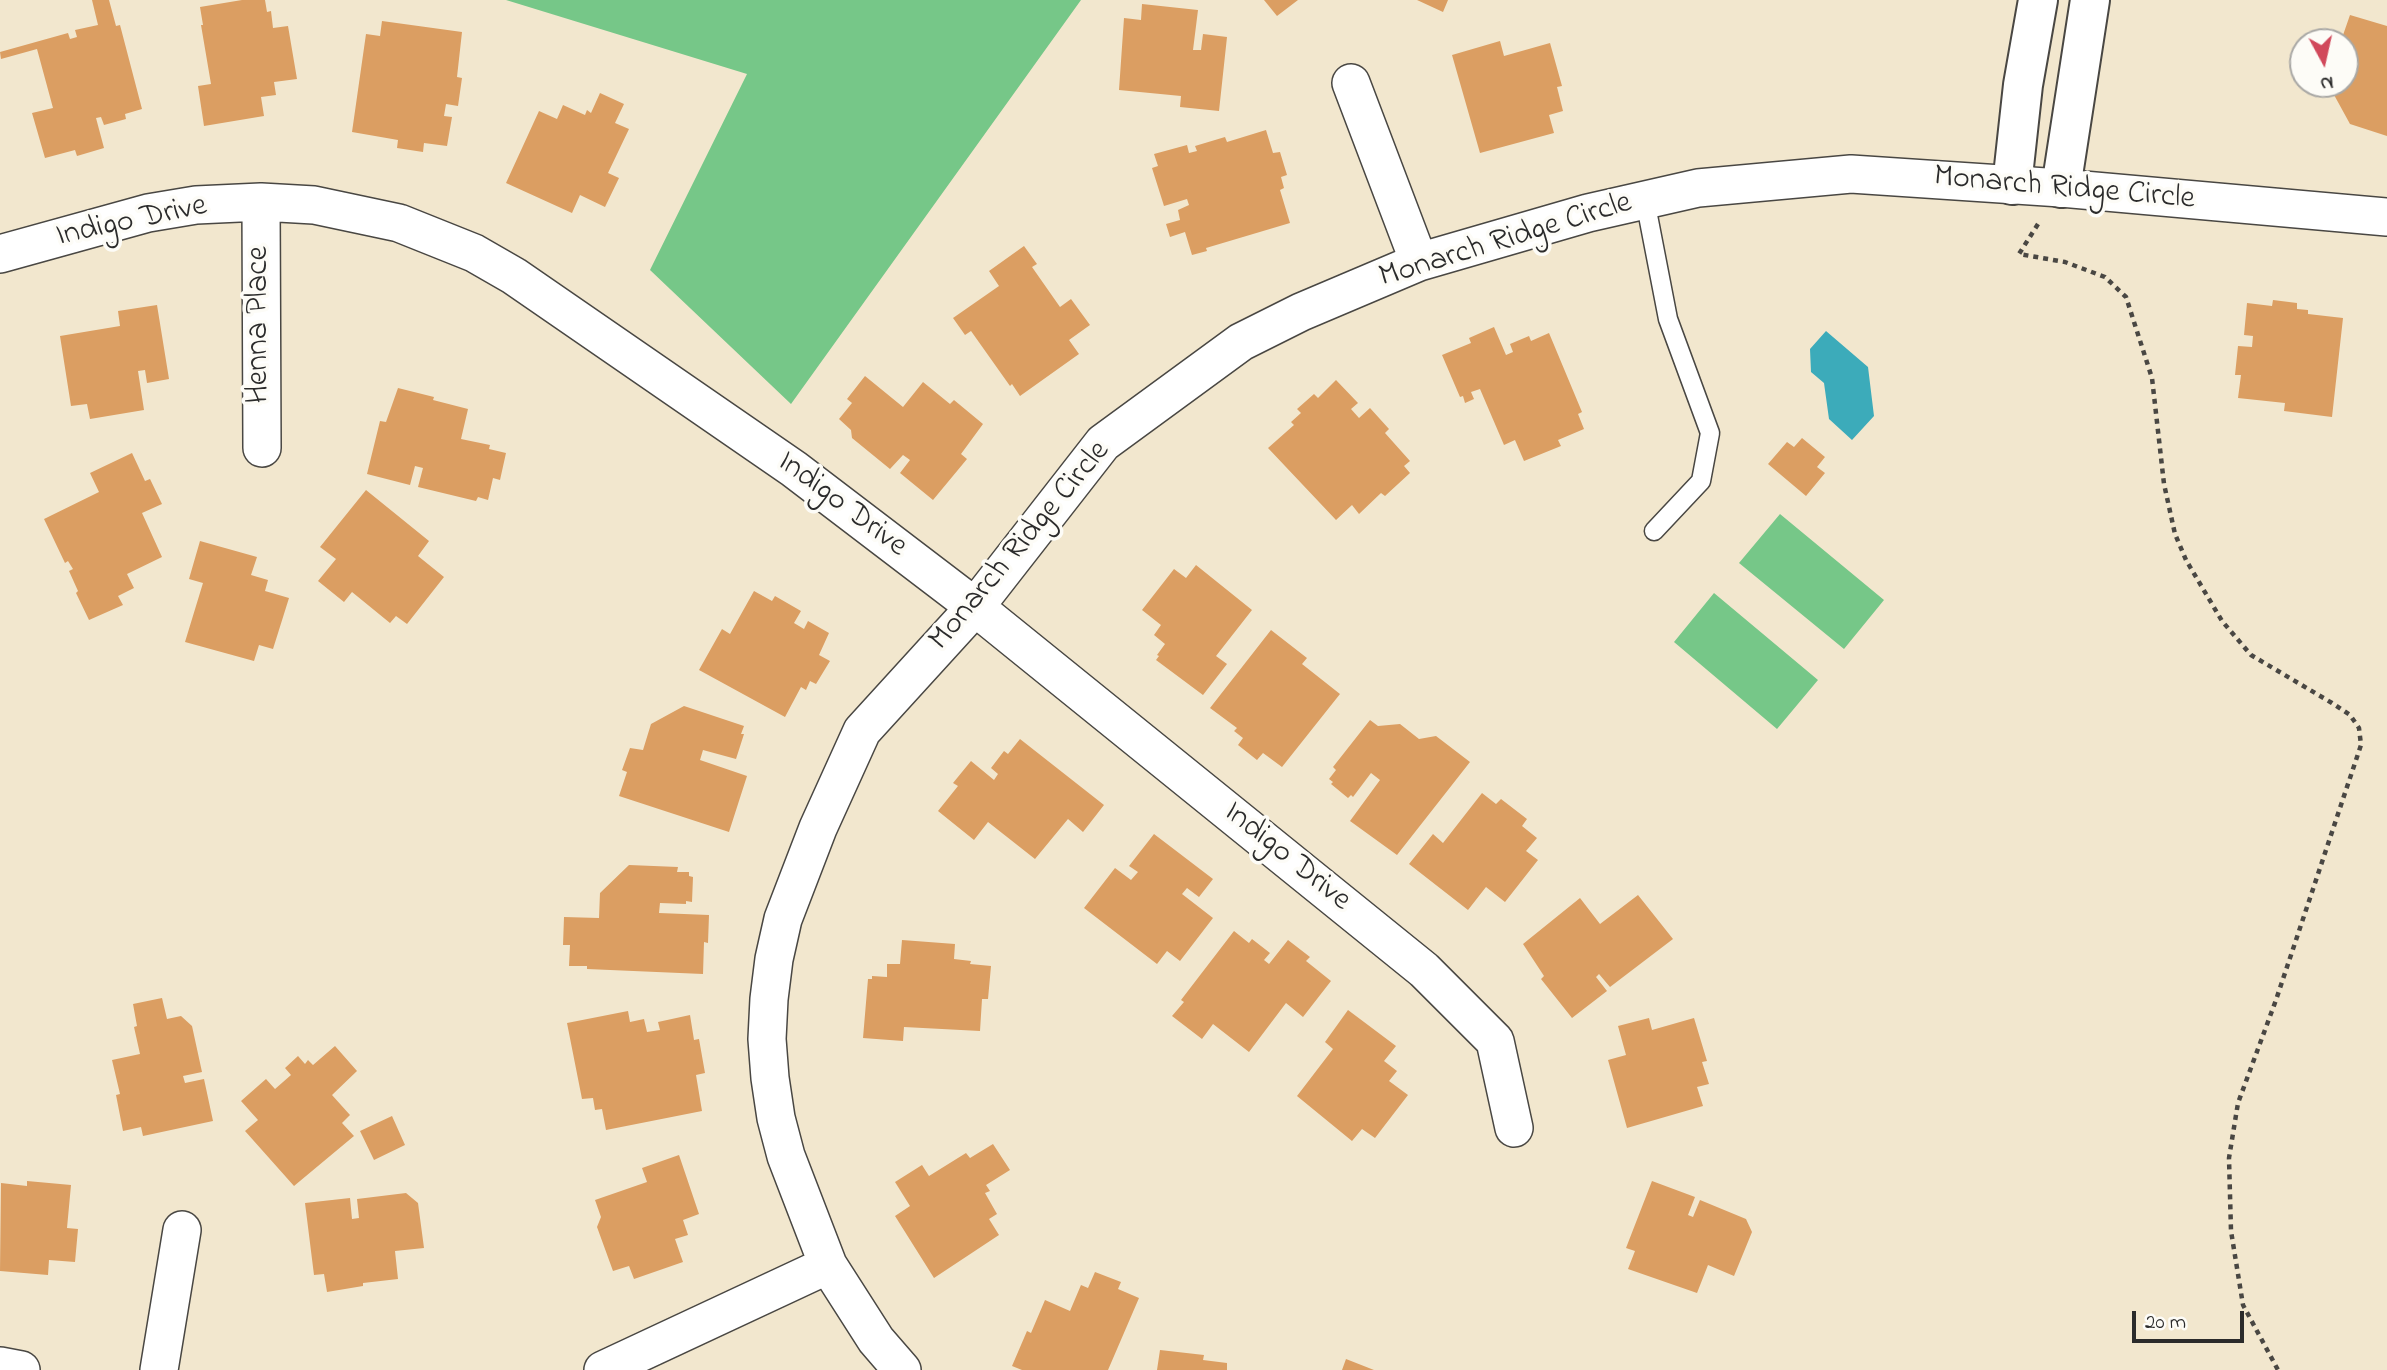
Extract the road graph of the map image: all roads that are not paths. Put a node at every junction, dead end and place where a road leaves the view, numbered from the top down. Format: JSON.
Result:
{"nodes":[{"id":1,"x":2038,"y":0,"type":"edge"},
{"id":2,"x":2090,"y":0,"type":"edge"},
{"id":3,"x":1352,"y":83,"type":"dead end"},
{"id":4,"x":2012,"y":185,"type":"junction"},
{"id":5,"x":2061,"y":188,"type":"junction"},
{"id":6,"x":1645,"y":200,"type":"junction"},
{"id":7,"x":261,"y":202,"type":"junction"},
{"id":8,"x":2387,"y":217,"type":"edge"},
{"id":9,"x":0,"y":254,"type":"edge"},
{"id":10,"x":1419,"y":262,"type":"junction"},
{"id":11,"x":262,"y":448,"type":"dead end"},
{"id":12,"x":1654,"y":531,"type":"dead end"},
{"id":13,"x":975,"y":607,"type":"junction"},
{"id":14,"x":1514,"y":1128,"type":"dead end"},
{"id":15,"x":182,"y":1230,"type":"dead end"},
{"id":16,"x":828,"y":1265,"type":"junction"},
{"id":17,"x":0,"y":1366,"type":"edge"},
{"id":18,"x":21,"y":1370,"type":"edge"},
{"id":19,"x":159,"y":1370,"type":"edge"},
{"id":20,"x":603,"y":1370,"type":"edge"},
{"id":21,"x":902,"y":1370,"type":"edge"}],
"edges":[{"from":1,"to":4,"type":"street"},
{"from":2,"to":5,"type":"street"},
{"from":3,"to":10,"type":"street"},
{"from":4,"to":5,"type":"street","name":"Monarch Ridge Circle"},
{"from":4,"to":6,"type":"street","name":"Monarch Ridge Circle"},
{"from":5,"to":8,"type":"street","name":"Monarch Ridge Circle"},
{"from":6,"to":10,"type":"street","name":"Monarch Ridge Circle"},
{"from":6,"to":12,"type":"lane"},
{"from":7,"to":9,"type":"street","name":"Indigo Drive"},
{"from":7,"to":11,"type":"street","name":"Henna Place"},
{"from":7,"to":13,"type":"street","name":"Indigo Drive"},
{"from":10,"to":13,"type":"street","name":"Monarch Ridge Circle"},
{"from":13,"to":14,"type":"street","name":"Indigo Drive"},
{"from":13,"to":16,"type":"street","name":"Monarch Ridge Circle"},
{"from":15,"to":19,"type":"street"},
{"from":16,"to":20,"type":"street"},
{"from":16,"to":21,"type":"street","name":"Monarch Ridge Circle"},
{"from":17,"to":18,"type":"street"}]}
